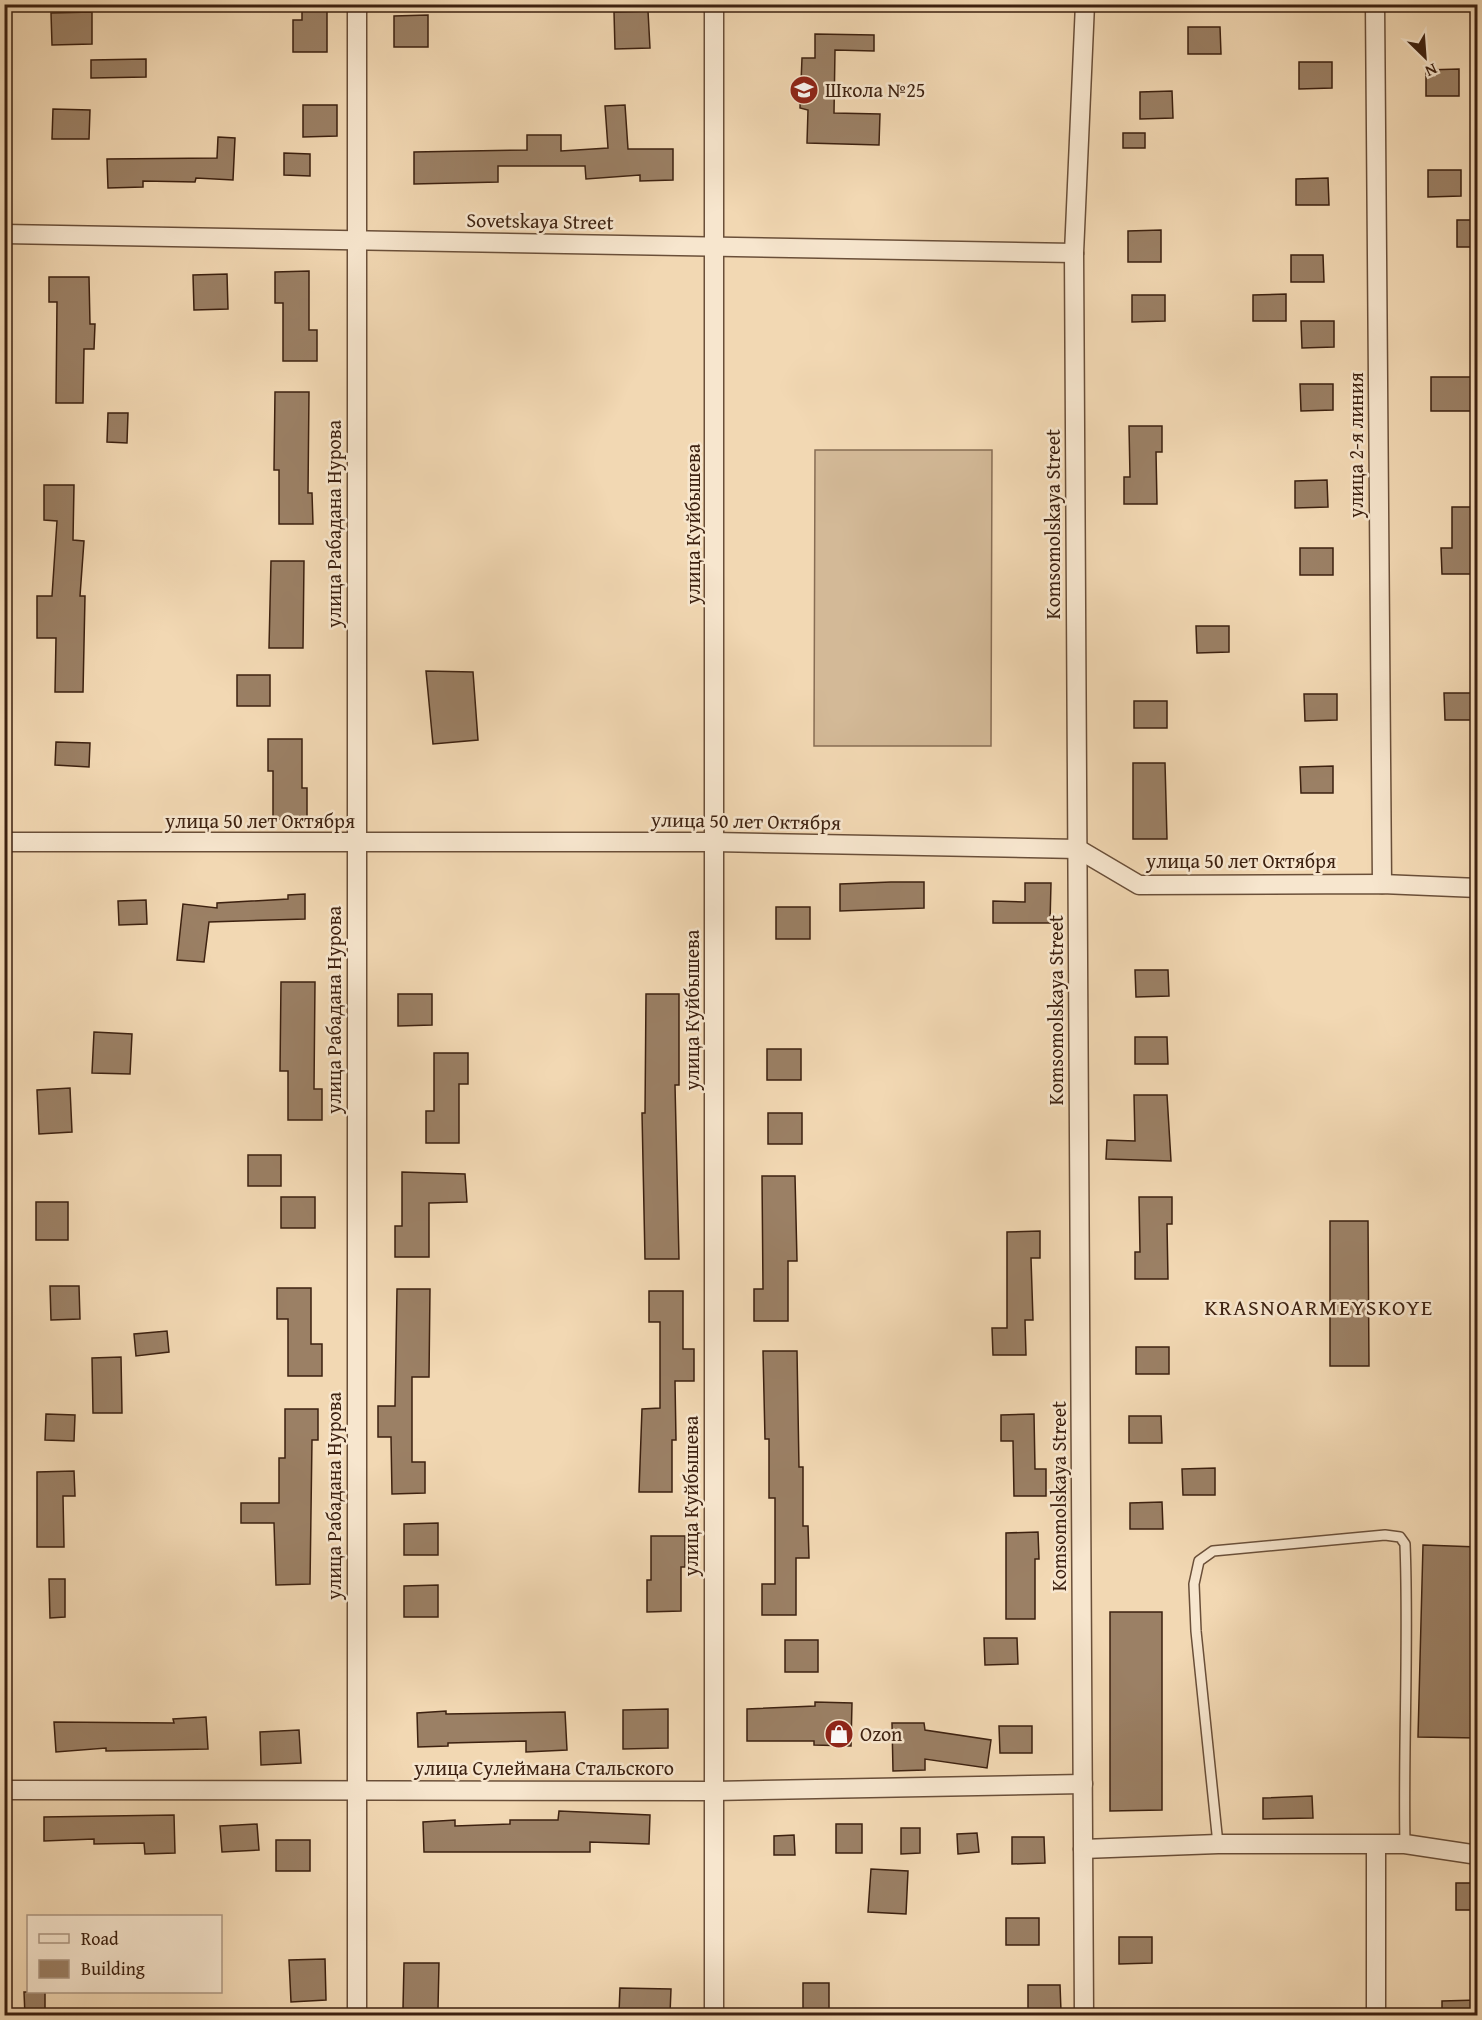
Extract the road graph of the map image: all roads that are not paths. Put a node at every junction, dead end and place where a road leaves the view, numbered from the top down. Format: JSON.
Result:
{"nodes":[{"id":1,"x":357,"y":4,"type":"edge"},
{"id":2,"x":714,"y":4,"type":"edge"},
{"id":3,"x":1085,"y":4,"type":"edge"},
{"id":4,"x":1375,"y":4,"type":"edge"},
{"id":5,"x":4,"y":234,"type":"edge"},
{"id":6,"x":358,"y":240,"type":"junction"},
{"id":7,"x":716,"y":246,"type":"junction"},
{"id":8,"x":1074,"y":253,"type":"junction"},
{"id":9,"x":4,"y":842,"type":"edge"},
{"id":10,"x":714,"y":842,"type":"junction"},
{"id":11,"x":356,"y":844,"type":"junction"},
{"id":12,"x":1078,"y":849,"type":"junction"},
{"id":13,"x":1382,"y":884,"type":"junction"},
{"id":14,"x":1478,"y":888,"type":"edge"},
{"id":15,"x":1083,"y":1784,"type":"junction"},
{"id":16,"x":357,"y":1789,"type":"junction"},
{"id":17,"x":4,"y":1790,"type":"edge"},
{"id":18,"x":713,"y":1791,"type":"junction"},
{"id":19,"x":1218,"y":1844,"type":"junction"},
{"id":20,"x":1405,"y":1844,"type":"junction"},
{"id":21,"x":1376,"y":1845,"type":"junction"},
{"id":22,"x":1083,"y":1849,"type":"junction"},
{"id":23,"x":1478,"y":1855,"type":"edge"},
{"id":24,"x":357,"y":2016,"type":"edge"},
{"id":25,"x":714,"y":2016,"type":"edge"},
{"id":26,"x":1084,"y":2016,"type":"edge"},
{"id":27,"x":1376,"y":2016,"type":"edge"}],
"edges":[{"from":1,"to":6,"type":"street","name":"улица Рабадана Нурова"},
{"from":2,"to":7,"type":"street","name":"улица Куйбышева"},
{"from":3,"to":8,"type":"street","name":"Komsomolskaya Street"},
{"from":4,"to":13,"type":"street","name":"улица 2-я линия"},
{"from":5,"to":6,"type":"street","name":"Sovetskaya Street"},
{"from":6,"to":7,"type":"street","name":"Sovetskaya Street"},
{"from":6,"to":11,"type":"street","name":"улица Рабадана Нурова"},
{"from":7,"to":8,"type":"street","name":"Sovetskaya Street"},
{"from":7,"to":10,"type":"street","name":"улица Куйбышева"},
{"from":8,"to":12,"type":"street","name":"Komsomolskaya Street"},
{"from":9,"to":11,"type":"street","name":"улица 50 лет Октября"},
{"from":10,"to":11,"type":"street","name":"улица 50 лет Октября"},
{"from":10,"to":12,"type":"street","name":"улица 50 лет Октября"},
{"from":10,"to":18,"type":"street","name":"улица Куйбышева"},
{"from":11,"to":16,"type":"street","name":"улица Рабадана Нурова"},
{"from":12,"to":13,"type":"street","name":"улица 50 лет Октября"},
{"from":12,"to":15,"type":"street","name":"Komsomolskaya Street"},
{"from":13,"to":14,"type":"street","name":"улица 50 лет Октября"},
{"from":15,"to":18,"type":"street","name":"улица Сулеймана Стальского"},
{"from":15,"to":22,"type":"street","name":"Komsomolskaya Street"},
{"from":16,"to":17,"type":"street","name":"улица Сулеймана Стальского"},
{"from":16,"to":18,"type":"street","name":"улица Сулеймана Стальского"},
{"from":16,"to":24,"type":"street","name":"улица Рабадана Нурова"},
{"from":18,"to":25,"type":"street","name":"улица Куйбышева"},
{"from":19,"to":20,"type":"lane"},
{"from":19,"to":21,"type":"street"},
{"from":19,"to":22,"type":"street"},
{"from":20,"to":21,"type":"street"},
{"from":20,"to":23,"type":"street"},
{"from":21,"to":27,"type":"street"},
{"from":22,"to":26,"type":"street","name":"Komsomolskaya Street"}]}
